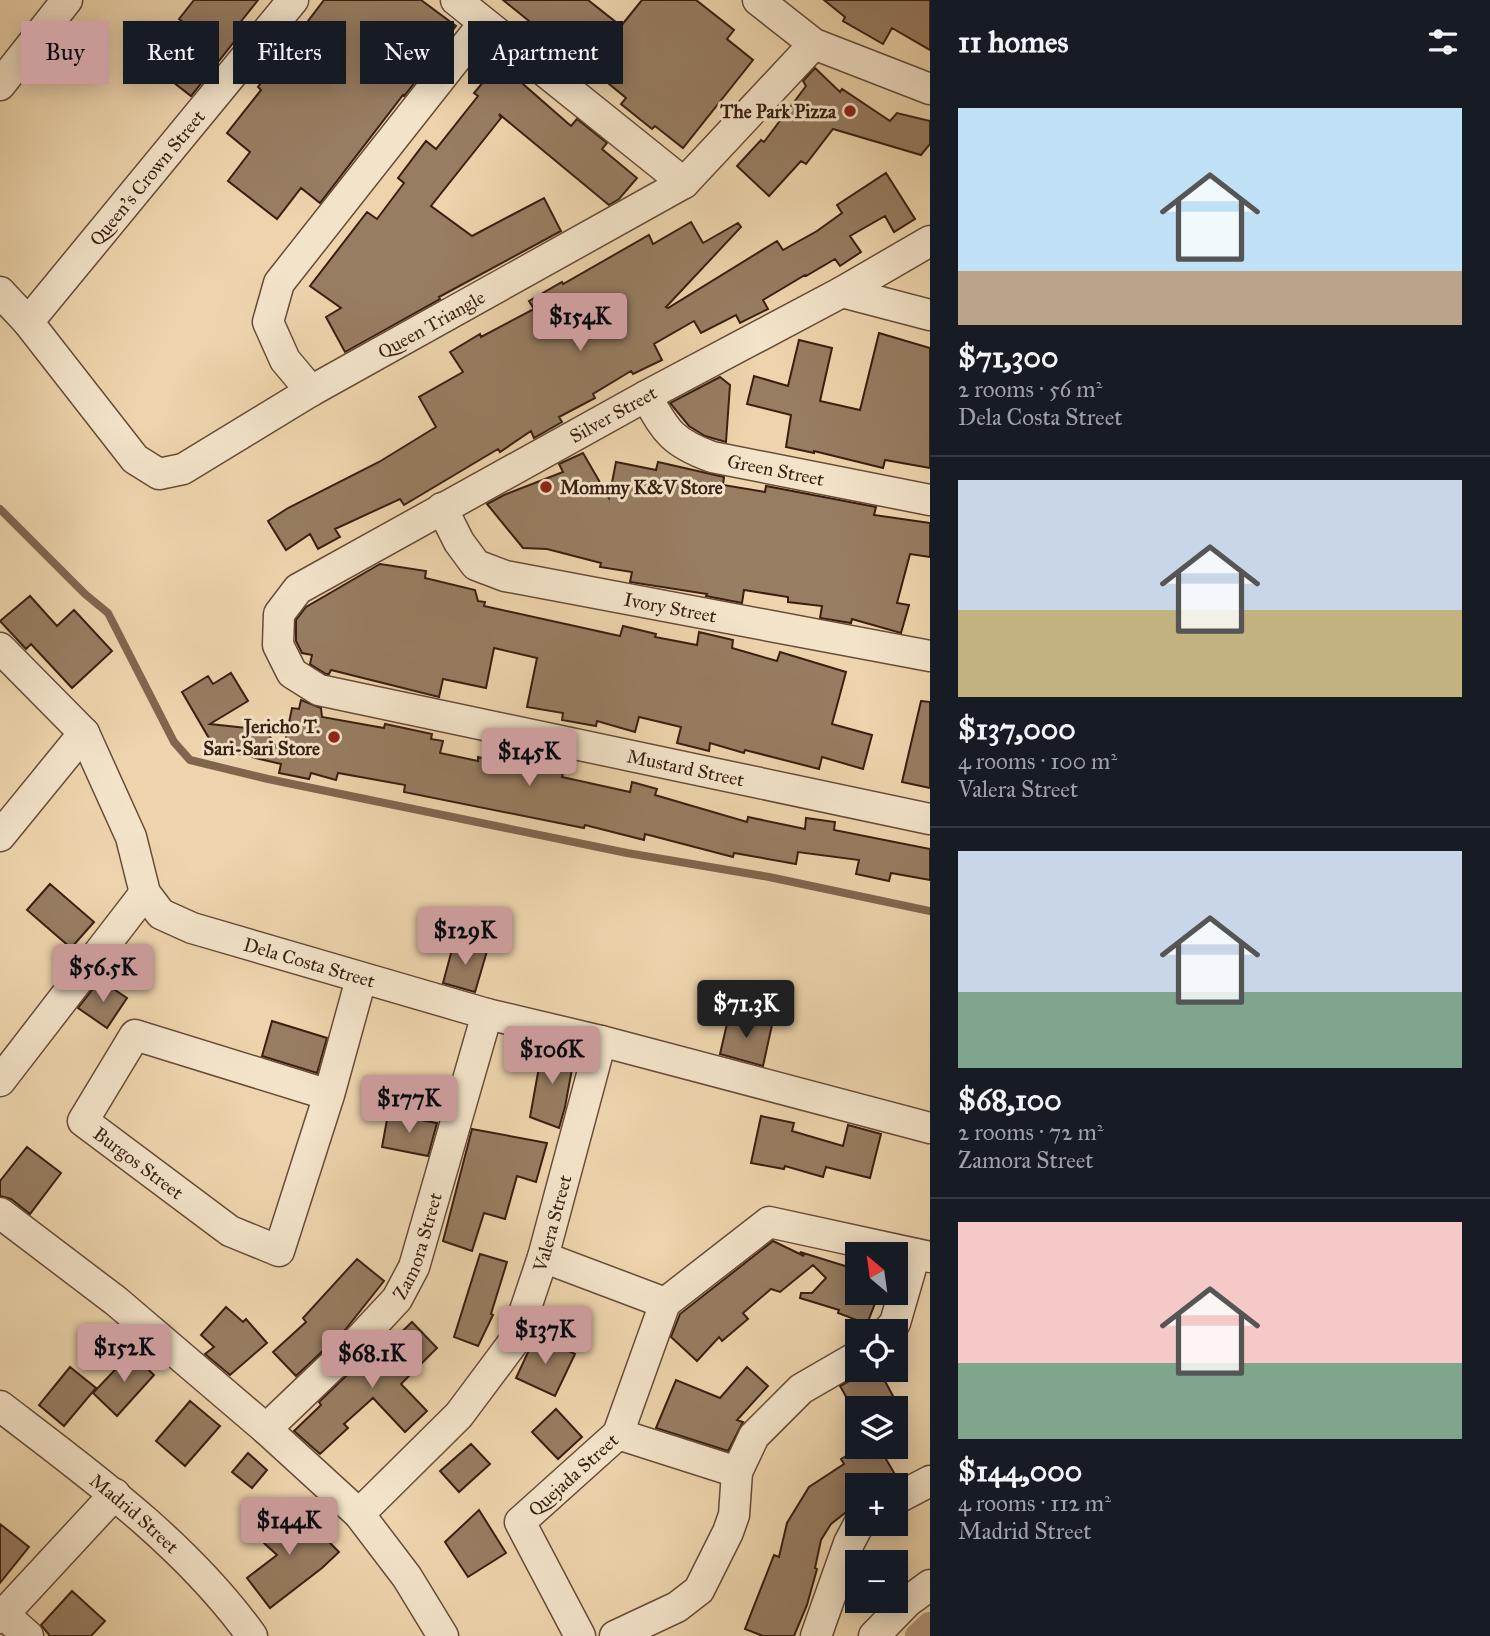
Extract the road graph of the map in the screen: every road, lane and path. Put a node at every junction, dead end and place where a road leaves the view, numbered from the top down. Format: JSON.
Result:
{"nodes":[{"id":1,"x":67,"y":0,"type":"edge"},
{"id":2,"x":293,"y":0,"type":"edge"},
{"id":3,"x":456,"y":0,"type":"edge"},
{"id":4,"x":758,"y":0,"type":"edge"},
{"id":5,"x":482,"y":21,"type":"edge"},
{"id":6,"x":468,"y":43,"type":"edge"},
{"id":7,"x":814,"y":44,"type":"junction"},
{"id":8,"x":4,"y":71,"type":"edge"},
{"id":9,"x":560,"y":84,"type":"edge"},
{"id":10,"x":930,"y":89,"type":"edge"},
{"id":11,"x":684,"y":183,"type":"junction"},
{"id":12,"x":930,"y":241,"type":"edge"},
{"id":13,"x":0,"y":292,"type":"edge"},
{"id":14,"x":842,"y":292,"type":"junction"},
{"id":15,"x":930,"y":315,"type":"edge"},
{"id":16,"x":28,"y":322,"type":"junction"},
{"id":17,"x":311,"y":391,"type":"junction"},
{"id":18,"x":646,"y":396,"type":"junction"},
{"id":19,"x":930,"y":500,"type":"edge"},
{"id":20,"x":442,"y":508,"type":"junction"},
{"id":21,"x":298,"y":589,"type":"joint"},
{"id":22,"x":0,"y":648,"type":"edge"},
{"id":23,"x":930,"y":656,"type":"edge"},
{"id":24,"x":83,"y":733,"type":"junction"},
{"id":25,"x":930,"y":819,"type":"edge"},
{"id":26,"x":0,"y":836,"type":"edge"},
{"id":27,"x":145,"y":893,"type":"junction"},
{"id":28,"x":361,"y":979,"type":"junction"},
{"id":29,"x":487,"y":1014,"type":"junction"},
{"id":30,"x":601,"y":1041,"type":"junction"},
{"id":31,"x":0,"y":1081,"type":"edge"},
{"id":32,"x":329,"y":1095,"type":"junction"},
{"id":33,"x":930,"y":1128,"type":"edge"},
{"id":34,"x":0,"y":1213,"type":"edge"},
{"id":35,"x":923,"y":1256,"type":"edge"},
{"id":36,"x":542,"y":1257,"type":"junction"},
{"id":37,"x":665,"y":1303,"type":"junction"},
{"id":38,"x":897,"y":1319,"type":"edge"},
{"id":39,"x":845,"y":1364,"type":"edge"},
{"id":40,"x":0,"y":1406,"type":"edge"},
{"id":41,"x":0,"y":1429,"type":"edge"},
{"id":42,"x":266,"y":1429,"type":"junction"},
{"id":43,"x":618,"y":1434,"type":"junction"},
{"id":44,"x":737,"y":1472,"type":"junction"},
{"id":45,"x":930,"y":1481,"type":"edge"},
{"id":46,"x":908,"y":1493,"type":"edge"},
{"id":47,"x":110,"y":1501,"type":"junction"},
{"id":48,"x":359,"y":1514,"type":"junction"},
{"id":49,"x":853,"y":1536,"type":"edge"},
{"id":50,"x":930,"y":1586,"type":"edge"},
{"id":51,"x":1,"y":1614,"type":"edge"},
{"id":52,"x":28,"y":1636,"type":"edge"},
{"id":53,"x":237,"y":1636,"type":"edge"},
{"id":54,"x":252,"y":1636,"type":"edge"},
{"id":55,"x":443,"y":1636,"type":"edge"},
{"id":56,"x":580,"y":1636,"type":"edge"},
{"id":57,"x":615,"y":1636,"type":"edge"},
{"id":58,"x":816,"y":1636,"type":"edge"},
{"id":59,"x":874,"y":1636,"type":"edge"}],
"edges":[{"from":1,"to":8,"type":"street"},
{"from":2,"to":16,"type":"street","name":"Queen's Crown Street"},
{"from":3,"to":5,"type":"street"},
{"from":4,"to":7,"type":"street"},
{"from":6,"to":17,"type":"street"},
{"from":7,"to":10,"type":"street"},
{"from":7,"to":11,"type":"street","name":"Queen Triangle"},
{"from":9,"to":11,"type":"street"},
{"from":11,"to":17,"type":"street","name":"Queen Triangle"},
{"from":12,"to":14,"type":"street","name":"Silver Street"},
{"from":13,"to":16,"type":"street"},
{"from":14,"to":15,"type":"street"},
{"from":14,"to":18,"type":"street","name":"Silver Street"},
{"from":16,"to":17,"type":"street","name":"Queen Triangle"},
{"from":18,"to":19,"type":"street","name":"Green Street"},
{"from":18,"to":20,"type":"street","name":"Silver Street"},
{"from":20,"to":21,"type":"street","name":"Silver Street"},
{"from":20,"to":23,"type":"street","name":"Ivory Street"},
{"from":21,"to":25,"type":"street","name":"Mustard Street"},
{"from":22,"to":24,"type":"street"},
{"from":24,"to":26,"type":"street"},
{"from":24,"to":27,"type":"street"},
{"from":27,"to":28,"type":"street","name":"Dela Costa Street"},
{"from":27,"to":31,"type":"street"},
{"from":28,"to":29,"type":"street","name":"Dela Costa Street"},
{"from":28,"to":32,"type":"street","name":"Burgos Street"},
{"from":29,"to":30,"type":"street","name":"Dela Costa Street"},
{"from":29,"to":42,"type":"street","name":"Zamora Street"},
{"from":30,"to":33,"type":"street","name":"Dela Costa Street"},
{"from":30,"to":36,"type":"street","name":"Valera Street"},
{"from":32,"to":32,"type":"street","name":"Burgos Street"},
{"from":34,"to":42,"type":"street"},
{"from":35,"to":37,"type":"street"},
{"from":35,"to":38,"type":"street"},
{"from":36,"to":37,"type":"street"},
{"from":36,"to":48,"type":"street","name":"Valera Street"},
{"from":37,"to":43,"type":"street","name":"Quejada Street"},
{"from":39,"to":44,"type":"street"},
{"from":40,"to":47,"type":"street","name":"Madrid Street"},
{"from":41,"to":47,"type":"street","name":"Madrid Street"},
{"from":42,"to":48,"type":"street"},
{"from":43,"to":44,"type":"street"},
{"from":43,"to":56,"type":"street","name":"Quejada Street"},
{"from":44,"to":57,"type":"street"},
{"from":45,"to":46,"type":"street"},
{"from":47,"to":51,"type":"street"},
{"from":47,"to":53,"type":"street","name":"Madrid Street"},
{"from":47,"to":54,"type":"street","name":"Madrid Street"},
{"from":48,"to":55,"type":"street"},
{"from":49,"to":58,"type":"street"},
{"from":50,"to":59,"type":"street"},
{"from":51,"to":52,"type":"street"}]}
